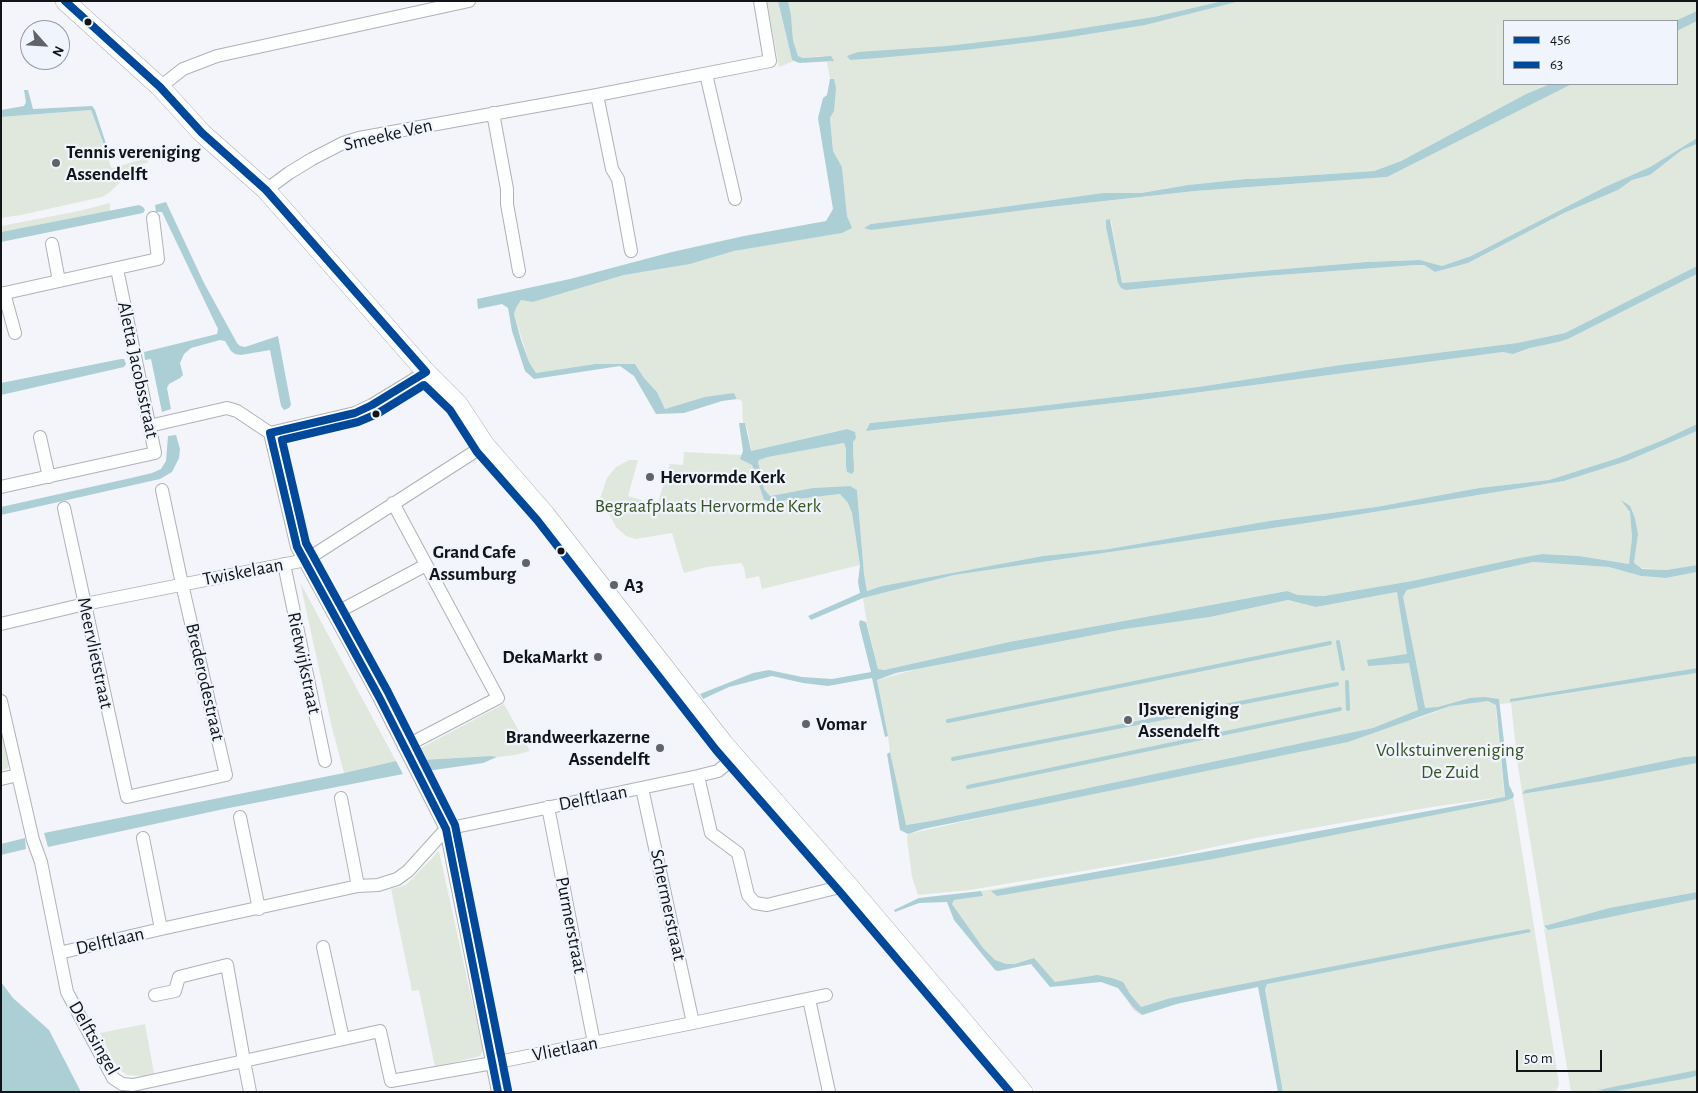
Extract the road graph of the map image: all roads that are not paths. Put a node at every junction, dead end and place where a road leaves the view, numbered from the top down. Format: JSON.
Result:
{"nodes":[{"id":1,"x":65,"y":1,"type":"edge"},
{"id":2,"x":469,"y":1,"type":"edge"},
{"id":3,"x":760,"y":1,"type":"edge"},
{"id":4,"x":706,"y":74,"type":"junction"},
{"id":5,"x":160,"y":87,"type":"junction"},
{"id":6,"x":597,"y":95,"type":"junction"},
{"id":7,"x":493,"y":113,"type":"junction"},
{"id":8,"x":266,"y":190,"type":"junction"},
{"id":9,"x":735,"y":198,"type":"dead end"},
{"id":10,"x":153,"y":218,"type":"dead end"},
{"id":11,"x":52,"y":244,"type":"dead end"},
{"id":12,"x":631,"y":251,"type":"dead end"},
{"id":13,"x":117,"y":268,"type":"junction"},
{"id":14,"x":519,"y":271,"type":"dead end"},
{"id":15,"x":59,"y":281,"type":"junction"},
{"id":16,"x":3,"y":294,"type":"edge"},
{"id":17,"x":15,"y":333,"type":"dead end"},
{"id":18,"x":426,"y":372,"type":"junction"},
{"id":19,"x":149,"y":426,"type":"junction"},
{"id":20,"x":270,"y":432,"type":"junction"},
{"id":21,"x":40,"y":437,"type":"dead end"},
{"id":22,"x":485,"y":445,"type":"junction"},
{"id":23,"x":49,"y":476,"type":"junction"},
{"id":24,"x":1,"y":487,"type":"edge"},
{"id":25,"x":162,"y":490,"type":"dead end"},
{"id":26,"x":392,"y":503,"type":"junction"},
{"id":27,"x":64,"y":508,"type":"dead end"},
{"id":28,"x":306,"y":560,"type":"junction"},
{"id":29,"x":284,"y":564,"type":"junction"},
{"id":30,"x":426,"y":565,"type":"junction"},
{"id":31,"x":182,"y":584,"type":"junction"},
{"id":32,"x":85,"y":604,"type":"junction"},
{"id":33,"x":334,"y":614,"type":"junction"},
{"id":34,"x":1,"y":624,"type":"edge"},
{"id":35,"x":1,"y":700,"type":"edge"},
{"id":36,"x":404,"y":747,"type":"junction"},
{"id":37,"x":736,"y":756,"type":"junction"},
{"id":38,"x":325,"y":761,"type":"dead end"},
{"id":39,"x":18,"y":775,"type":"junction"},
{"id":40,"x":698,"y":776,"type":"junction"},
{"id":41,"x":1,"y":779,"type":"edge"},
{"id":42,"x":642,"y":788,"type":"junction"},
{"id":43,"x":127,"y":797,"type":"joint"},
{"id":44,"x":341,"y":798,"type":"dead end"},
{"id":45,"x":548,"y":807,"type":"junction"},
{"id":46,"x":240,"y":818,"type":"dead end"},
{"id":47,"x":446,"y":829,"type":"junction"},
{"id":48,"x":143,"y":838,"type":"dead end"},
{"id":49,"x":848,"y":885,"type":"junction"},
{"id":50,"x":358,"y":886,"type":"junction"},
{"id":51,"x":259,"y":909,"type":"junction"},
{"id":52,"x":161,"y":929,"type":"junction"},
{"id":53,"x":323,"y":947,"type":"dead end"},
{"id":54,"x":59,"y":953,"type":"junction"},
{"id":55,"x":155,"y":995,"type":"dead end"},
{"id":56,"x":826,"y":995,"type":"dead end"},
{"id":57,"x":809,"y":998,"type":"junction"},
{"id":58,"x":694,"y":1023,"type":"junction"},
{"id":59,"x":343,"y":1039,"type":"junction"},
{"id":60,"x":594,"y":1043,"type":"junction"},
{"id":61,"x":244,"y":1061,"type":"junction"},
{"id":62,"x":493,"y":1063,"type":"junction"},
{"id":63,"x":250,"y":1092,"type":"edge"},
{"id":64,"x":498,"y":1092,"type":"edge"},
{"id":65,"x":828,"y":1092,"type":"edge"},
{"id":66,"x":1023,"y":1092,"type":"edge"}],
"edges":[{"from":1,"to":5,"type":"street"},
{"from":2,"to":5,"type":"street"},
{"from":3,"to":4,"type":"street","name":"Smeeke Ven"},
{"from":4,"to":6,"type":"street","name":"Smeeke Ven"},
{"from":4,"to":9,"type":"street"},
{"from":5,"to":8,"type":"street"},
{"from":6,"to":7,"type":"street","name":"Smeeke Ven"},
{"from":6,"to":12,"type":"street"},
{"from":7,"to":8,"type":"street","name":"Smeeke Ven"},
{"from":7,"to":14,"type":"street"},
{"from":8,"to":18,"type":"street"},
{"from":10,"to":13,"type":"street"},
{"from":11,"to":15,"type":"street"},
{"from":13,"to":15,"type":"street"},
{"from":13,"to":19,"type":"street","name":"Aletta Jacobsstraat"},
{"from":15,"to":16,"type":"street"},
{"from":16,"to":17,"type":"street"},
{"from":18,"to":20,"type":"street"},
{"from":18,"to":22,"type":"street"},
{"from":19,"to":20,"type":"street"},
{"from":19,"to":23,"type":"street","name":"Aletta Jacobsstraat"},
{"from":20,"to":28,"type":"street","name":"Rietwijkstraat"},
{"from":21,"to":23,"type":"street"},
{"from":22,"to":26,"type":"street","name":"Twiskelaan"},
{"from":22,"to":37,"type":"street"},
{"from":23,"to":24,"type":"street","name":"Aletta Jacobsstraat"},
{"from":25,"to":31,"type":"street","name":"Brederodestraat"},
{"from":26,"to":28,"type":"street","name":"Twiskelaan"},
{"from":26,"to":30,"type":"street"},
{"from":27,"to":32,"type":"street","name":"Meervlietstraat"},
{"from":28,"to":29,"type":"street","name":"Twiskelaan"},
{"from":28,"to":33,"type":"street","name":"Rietwijkstraat"},
{"from":29,"to":31,"type":"street","name":"Twiskelaan"},
{"from":29,"to":38,"type":"street","name":"Rietwijkstraat"},
{"from":30,"to":33,"type":"street"},
{"from":30,"to":36,"type":"street"},
{"from":31,"to":32,"type":"street","name":"Twiskelaan"},
{"from":31,"to":43,"type":"street","name":"Brederodestraat"},
{"from":32,"to":34,"type":"street","name":"Twiskelaan"},
{"from":32,"to":43,"type":"street","name":"Meervlietstraat"},
{"from":33,"to":36,"type":"street","name":"Rietwijkstraat"},
{"from":35,"to":39,"type":"street","name":"Delftsingel"},
{"from":36,"to":47,"type":"street"},
{"from":37,"to":40,"type":"street","name":"Delftlaan"},
{"from":37,"to":49,"type":"street"},
{"from":39,"to":41,"type":"street"},
{"from":39,"to":54,"type":"street","name":"Delftsingel"},
{"from":40,"to":42,"type":"street","name":"Delftlaan"},
{"from":40,"to":49,"type":"street"},
{"from":42,"to":45,"type":"street","name":"Delftlaan"},
{"from":42,"to":58,"type":"street","name":"Schermerstraat"},
{"from":44,"to":50,"type":"street"},
{"from":45,"to":47,"type":"street","name":"Delftlaan"},
{"from":45,"to":60,"type":"street","name":"Purmerstraat"},
{"from":46,"to":51,"type":"street"},
{"from":47,"to":50,"type":"street","name":"Delftlaan"},
{"from":47,"to":62,"type":"street"},
{"from":48,"to":52,"type":"street","name":"Delftlaan"},
{"from":49,"to":66,"type":"street"},
{"from":50,"to":51,"type":"street","name":"Delftlaan"},
{"from":51,"to":52,"type":"street","name":"Delftlaan"},
{"from":52,"to":54,"type":"street","name":"Delftlaan"},
{"from":53,"to":59,"type":"street"},
{"from":54,"to":61,"type":"street","name":"Delftsingel"},
{"from":55,"to":61,"type":"street"},
{"from":56,"to":57,"type":"street","name":"Vlietlaan"},
{"from":57,"to":58,"type":"street","name":"Vlietlaan"},
{"from":57,"to":65,"type":"street"},
{"from":58,"to":60,"type":"street","name":"Vlietlaan"},
{"from":59,"to":61,"type":"street","name":"Vlietlaan"},
{"from":59,"to":62,"type":"street","name":"Vlietlaan"},
{"from":60,"to":62,"type":"street","name":"Vlietlaan"},
{"from":61,"to":63,"type":"street"},
{"from":62,"to":64,"type":"street"}]}
